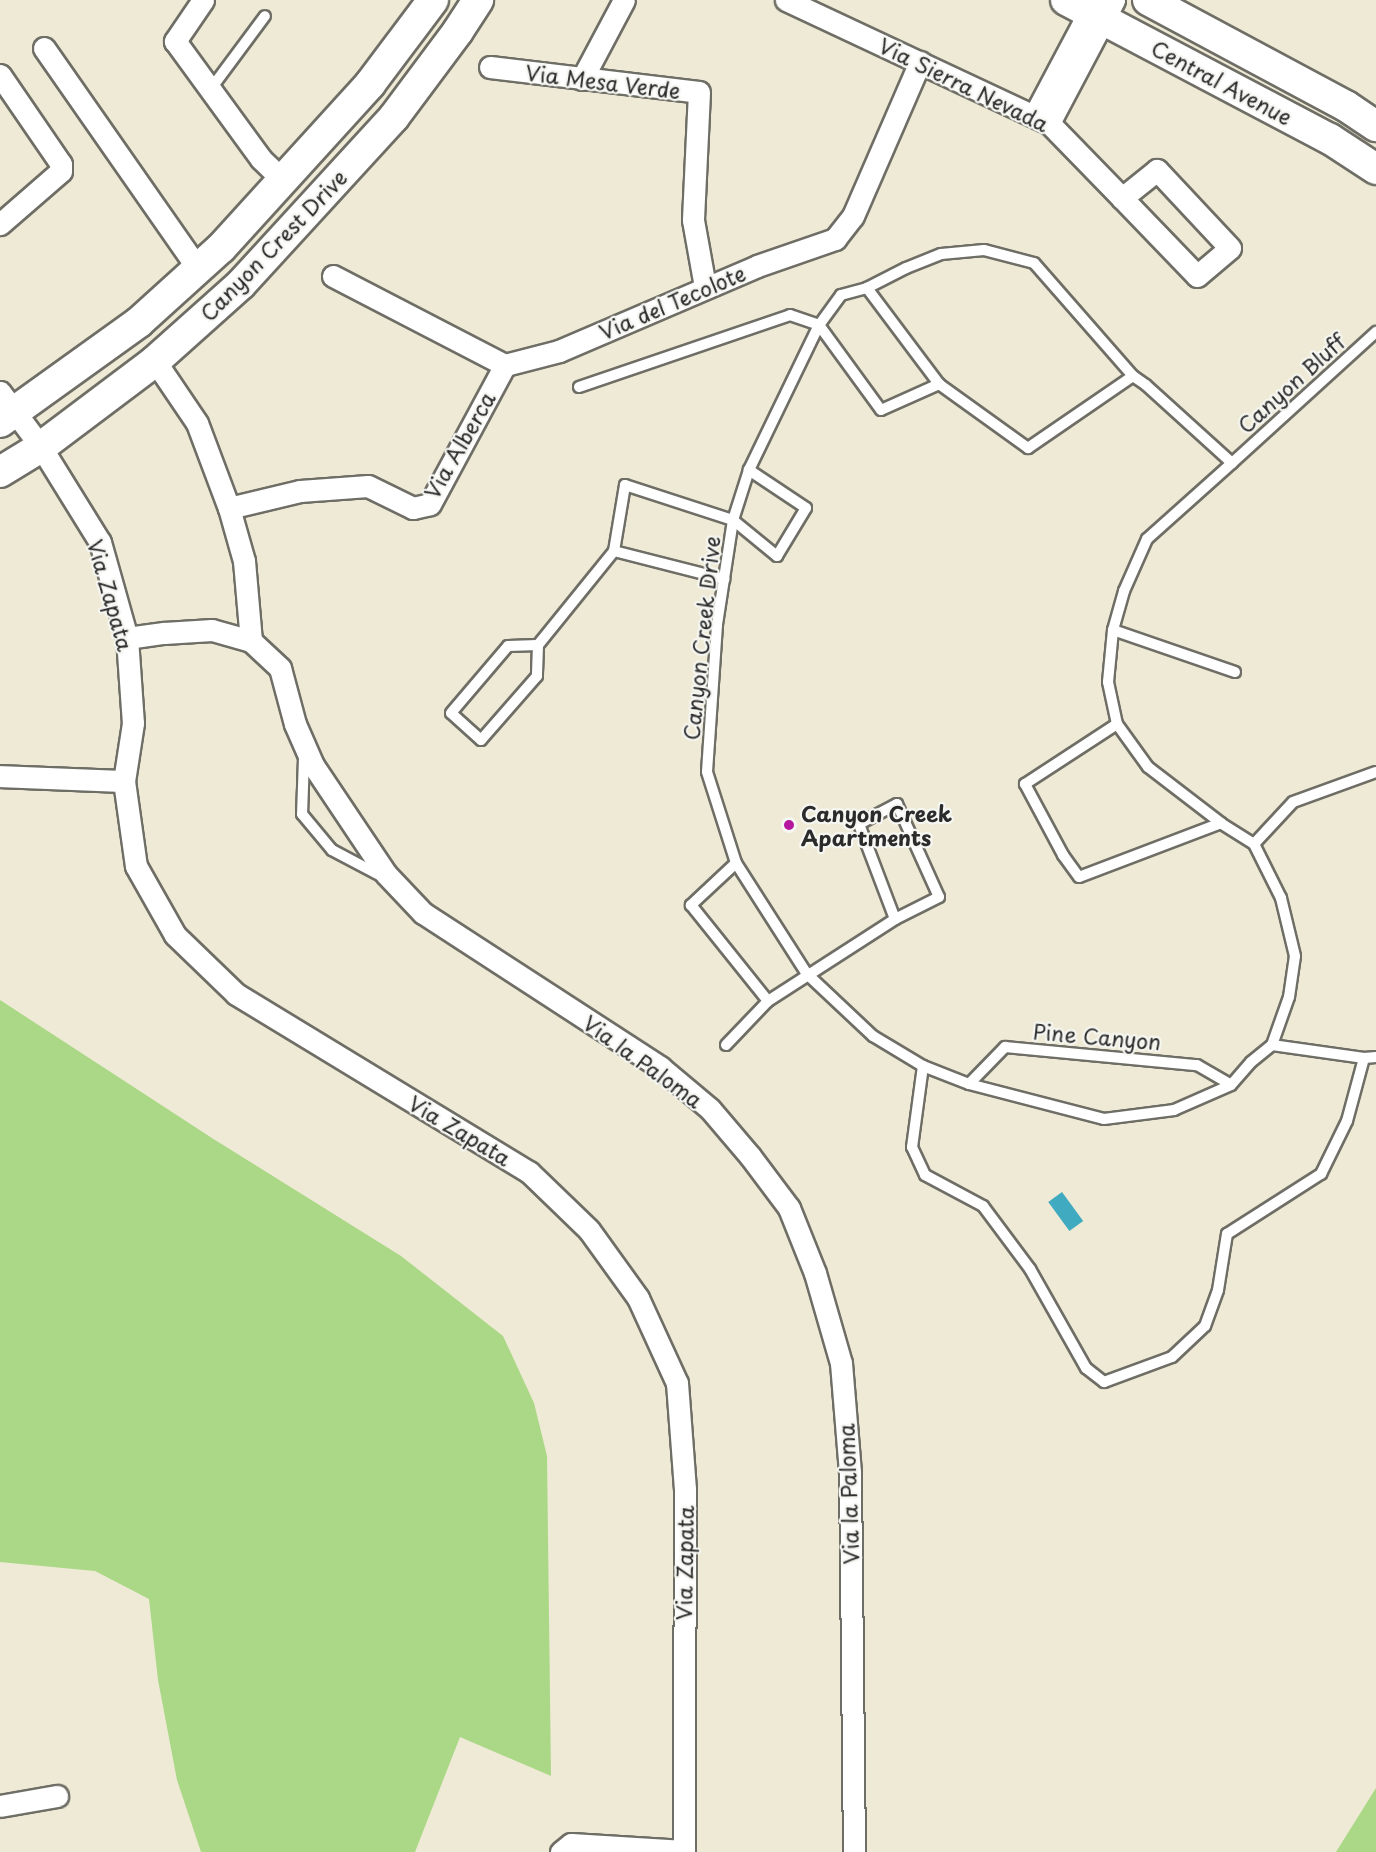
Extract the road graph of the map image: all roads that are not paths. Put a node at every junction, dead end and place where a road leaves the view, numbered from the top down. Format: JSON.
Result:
{"nodes":[{"id":1,"x":203,"y":0,"type":"edge"},
{"id":2,"x":433,"y":0,"type":"edge"},
{"id":3,"x":478,"y":0,"type":"edge"},
{"id":4,"x":624,"y":0,"type":"edge"},
{"id":5,"x":786,"y":0,"type":"edge"},
{"id":6,"x":1148,"y":0,"type":"edge"},
{"id":7,"x":1094,"y":6,"type":"edge"},
{"id":8,"x":265,"y":16,"type":"dead end"},
{"id":9,"x":44,"y":48,"type":"dead end"},
{"id":10,"x":920,"y":62,"type":"junction"},
{"id":11,"x":490,"y":67,"type":"dead end"},
{"id":12,"x":0,"y":75,"type":"edge"},
{"id":13,"x":582,"y":79,"type":"junction"},
{"id":14,"x":210,"y":90,"type":"junction"},
{"id":15,"x":1042,"y":119,"type":"junction"},
{"id":16,"x":1376,"y":126,"type":"edge"},
{"id":17,"x":1376,"y":170,"type":"edge"},
{"id":18,"x":283,"y":180,"type":"junction"},
{"id":19,"x":1122,"y":198,"type":"junction"},
{"id":20,"x":0,"y":224,"type":"edge"},
{"id":21,"x":198,"y":269,"type":"junction"},
{"id":22,"x":333,"y":276,"type":"dead end"},
{"id":23,"x":705,"y":287,"type":"junction"},
{"id":24,"x":867,"y":288,"type":"junction"},
{"id":25,"x":819,"y":325,"type":"junction"},
{"id":26,"x":1376,"y":332,"type":"edge"},
{"id":27,"x":155,"y":361,"type":"junction"},
{"id":28,"x":505,"y":365,"type":"junction"},
{"id":29,"x":1133,"y":376,"type":"junction"},
{"id":30,"x":939,"y":384,"type":"junction"},
{"id":31,"x":579,"y":387,"type":"dead end"},
{"id":32,"x":5,"y":409,"type":"edge"},
{"id":33,"x":41,"y":447,"type":"junction"},
{"id":34,"x":1232,"y":464,"type":"junction"},
{"id":35,"x":748,"y":470,"type":"junction"},
{"id":36,"x":0,"y":472,"type":"edge"},
{"id":37,"x":229,"y":508,"type":"junction"},
{"id":38,"x":733,"y":520,"type":"junction"},
{"id":39,"x":614,"y":551,"type":"junction"},
{"id":40,"x":724,"y":579,"type":"junction"},
{"id":41,"x":1113,"y":630,"type":"junction"},
{"id":42,"x":127,"y":638,"type":"junction"},
{"id":43,"x":251,"y":641,"type":"junction"},
{"id":44,"x":538,"y":645,"type":"junction"},
{"id":45,"x":1235,"y":672,"type":"dead end"},
{"id":46,"x":1117,"y":724,"type":"junction"},
{"id":47,"x":305,"y":745,"type":"junction"},
{"id":48,"x":1376,"y":772,"type":"edge"},
{"id":49,"x":0,"y":776,"type":"edge"},
{"id":50,"x":124,"y":781,"type":"junction"},
{"id":51,"x":1221,"y":823,"type":"junction"},
{"id":52,"x":1254,"y":844,"type":"junction"},
{"id":53,"x":736,"y":863,"type":"junction"},
{"id":54,"x":394,"y":883,"type":"junction"},
{"id":55,"x":895,"y":919,"type":"junction"},
{"id":56,"x":807,"y":974,"type":"junction"},
{"id":57,"x":768,"y":1001,"type":"junction"},
{"id":58,"x":726,"y":1045,"type":"dead end"},
{"id":59,"x":1272,"y":1045,"type":"junction"},
{"id":60,"x":1376,"y":1057,"type":"edge"},
{"id":61,"x":1364,"y":1058,"type":"junction"},
{"id":62,"x":923,"y":1066,"type":"junction"},
{"id":63,"x":969,"y":1084,"type":"junction"},
{"id":64,"x":1231,"y":1085,"type":"junction"},
{"id":65,"x":57,"y":1796,"type":"dead end"},
{"id":66,"x":0,"y":1806,"type":"edge"},
{"id":67,"x":561,"y":1852,"type":"edge"},
{"id":68,"x":854,"y":1852,"type":"edge"}],
"edges":[{"from":1,"to":14,"type":"street"},
{"from":2,"to":18,"type":"main road","name":"Canyon Crest Drive"},
{"from":3,"to":27,"type":"main road","name":"Canyon Crest Drive"},
{"from":4,"to":13,"type":"street"},
{"from":5,"to":10,"type":"street","name":"Via Sierra Nevada"},
{"from":6,"to":16,"type":"main road","name":"Central Avenue"},
{"from":7,"to":15,"type":"street"},
{"from":7,"to":17,"type":"main road","name":"Central Avenue"},
{"from":8,"to":14,"type":"lane"},
{"from":9,"to":21,"type":"street"},
{"from":10,"to":15,"type":"street","name":"Via Sierra Nevada"},
{"from":10,"to":23,"type":"street","name":"Via del Tecolote"},
{"from":11,"to":13,"type":"street","name":"Via Mesa Verde"},
{"from":12,"to":20,"type":"street"},
{"from":13,"to":23,"type":"street","name":"Via Mesa Verde"},
{"from":14,"to":18,"type":"street"},
{"from":15,"to":19,"type":"street","name":"Via Sierra Nevada"},
{"from":18,"to":21,"type":"main road","name":"Canyon Crest Drive"},
{"from":19,"to":19,"type":"street","name":"Via Sierra Nevada"},
{"from":21,"to":32,"type":"main road","name":"Canyon Crest Drive"},
{"from":22,"to":28,"type":"street"},
{"from":23,"to":28,"type":"street","name":"Via del Tecolote"},
{"from":24,"to":25,"type":"lane","name":"Canyon Creek Drive"},
{"from":24,"to":29,"type":"lane","name":"Canyon Creek Drive"},
{"from":24,"to":30,"type":"lane"},
{"from":25,"to":30,"type":"lane"},
{"from":25,"to":31,"type":"lane"},
{"from":25,"to":35,"type":"lane","name":"Canyon Creek Drive"},
{"from":26,"to":34,"type":"lane","name":"Canyon Bluff"},
{"from":27,"to":33,"type":"main road","name":"Canyon Crest Drive"},
{"from":27,"to":37,"type":"street"},
{"from":28,"to":37,"type":"street","name":"Via Alberca"},
{"from":29,"to":30,"type":"lane"},
{"from":29,"to":34,"type":"lane","name":"Canyon Creek Drive"},
{"from":32,"to":33,"type":"street","name":"Via Zapata"},
{"from":33,"to":36,"type":"main road","name":"Canyon Crest Drive"},
{"from":33,"to":42,"type":"street","name":"Via Zapata"},
{"from":34,"to":41,"type":"lane"},
{"from":35,"to":38,"type":"lane","name":"Canyon Creek Drive"},
{"from":35,"to":38,"type":"lane"},
{"from":37,"to":43,"type":"street"},
{"from":38,"to":39,"type":"lane"},
{"from":38,"to":40,"type":"lane","name":"Canyon Creek Drive"},
{"from":39,"to":40,"type":"lane"},
{"from":39,"to":44,"type":"lane"},
{"from":40,"to":53,"type":"lane","name":"Canyon Creek Drive"},
{"from":41,"to":45,"type":"lane"},
{"from":41,"to":46,"type":"lane"},
{"from":42,"to":43,"type":"street","name":"Via la Paloma"},
{"from":42,"to":50,"type":"street","name":"Via Zapata"},
{"from":43,"to":47,"type":"street","name":"Via la Paloma"},
{"from":44,"to":44,"type":"lane"},
{"from":46,"to":51,"type":"lane"},
{"from":46,"to":51,"type":"lane"},
{"from":47,"to":54,"type":"street","name":"Via la Paloma"},
{"from":47,"to":54,"type":"lane"},
{"from":48,"to":52,"type":"lane"},
{"from":49,"to":50,"type":"street"},
{"from":50,"to":67,"type":"street","name":"Via Zapata"},
{"from":51,"to":52,"type":"lane"},
{"from":52,"to":59,"type":"lane"},
{"from":53,"to":56,"type":"lane","name":"Canyon Creek Drive"},
{"from":53,"to":57,"type":"lane"},
{"from":54,"to":68,"type":"street","name":"Via la Paloma"},
{"from":55,"to":55,"type":"lane"},
{"from":55,"to":56,"type":"lane"},
{"from":56,"to":57,"type":"lane"},
{"from":56,"to":62,"type":"lane","name":"Canyon Creek Drive"},
{"from":57,"to":58,"type":"lane"},
{"from":59,"to":61,"type":"lane"},
{"from":59,"to":64,"type":"lane","name":"Canyon Creek Drive"},
{"from":60,"to":61,"type":"lane"},
{"from":61,"to":62,"type":"lane"},
{"from":62,"to":63,"type":"lane","name":"Canyon Creek Drive"},
{"from":63,"to":64,"type":"lane","name":"Canyon Creek Drive"},
{"from":63,"to":64,"type":"lane","name":"Pine Canyon"},
{"from":65,"to":66,"type":"street"}]}
